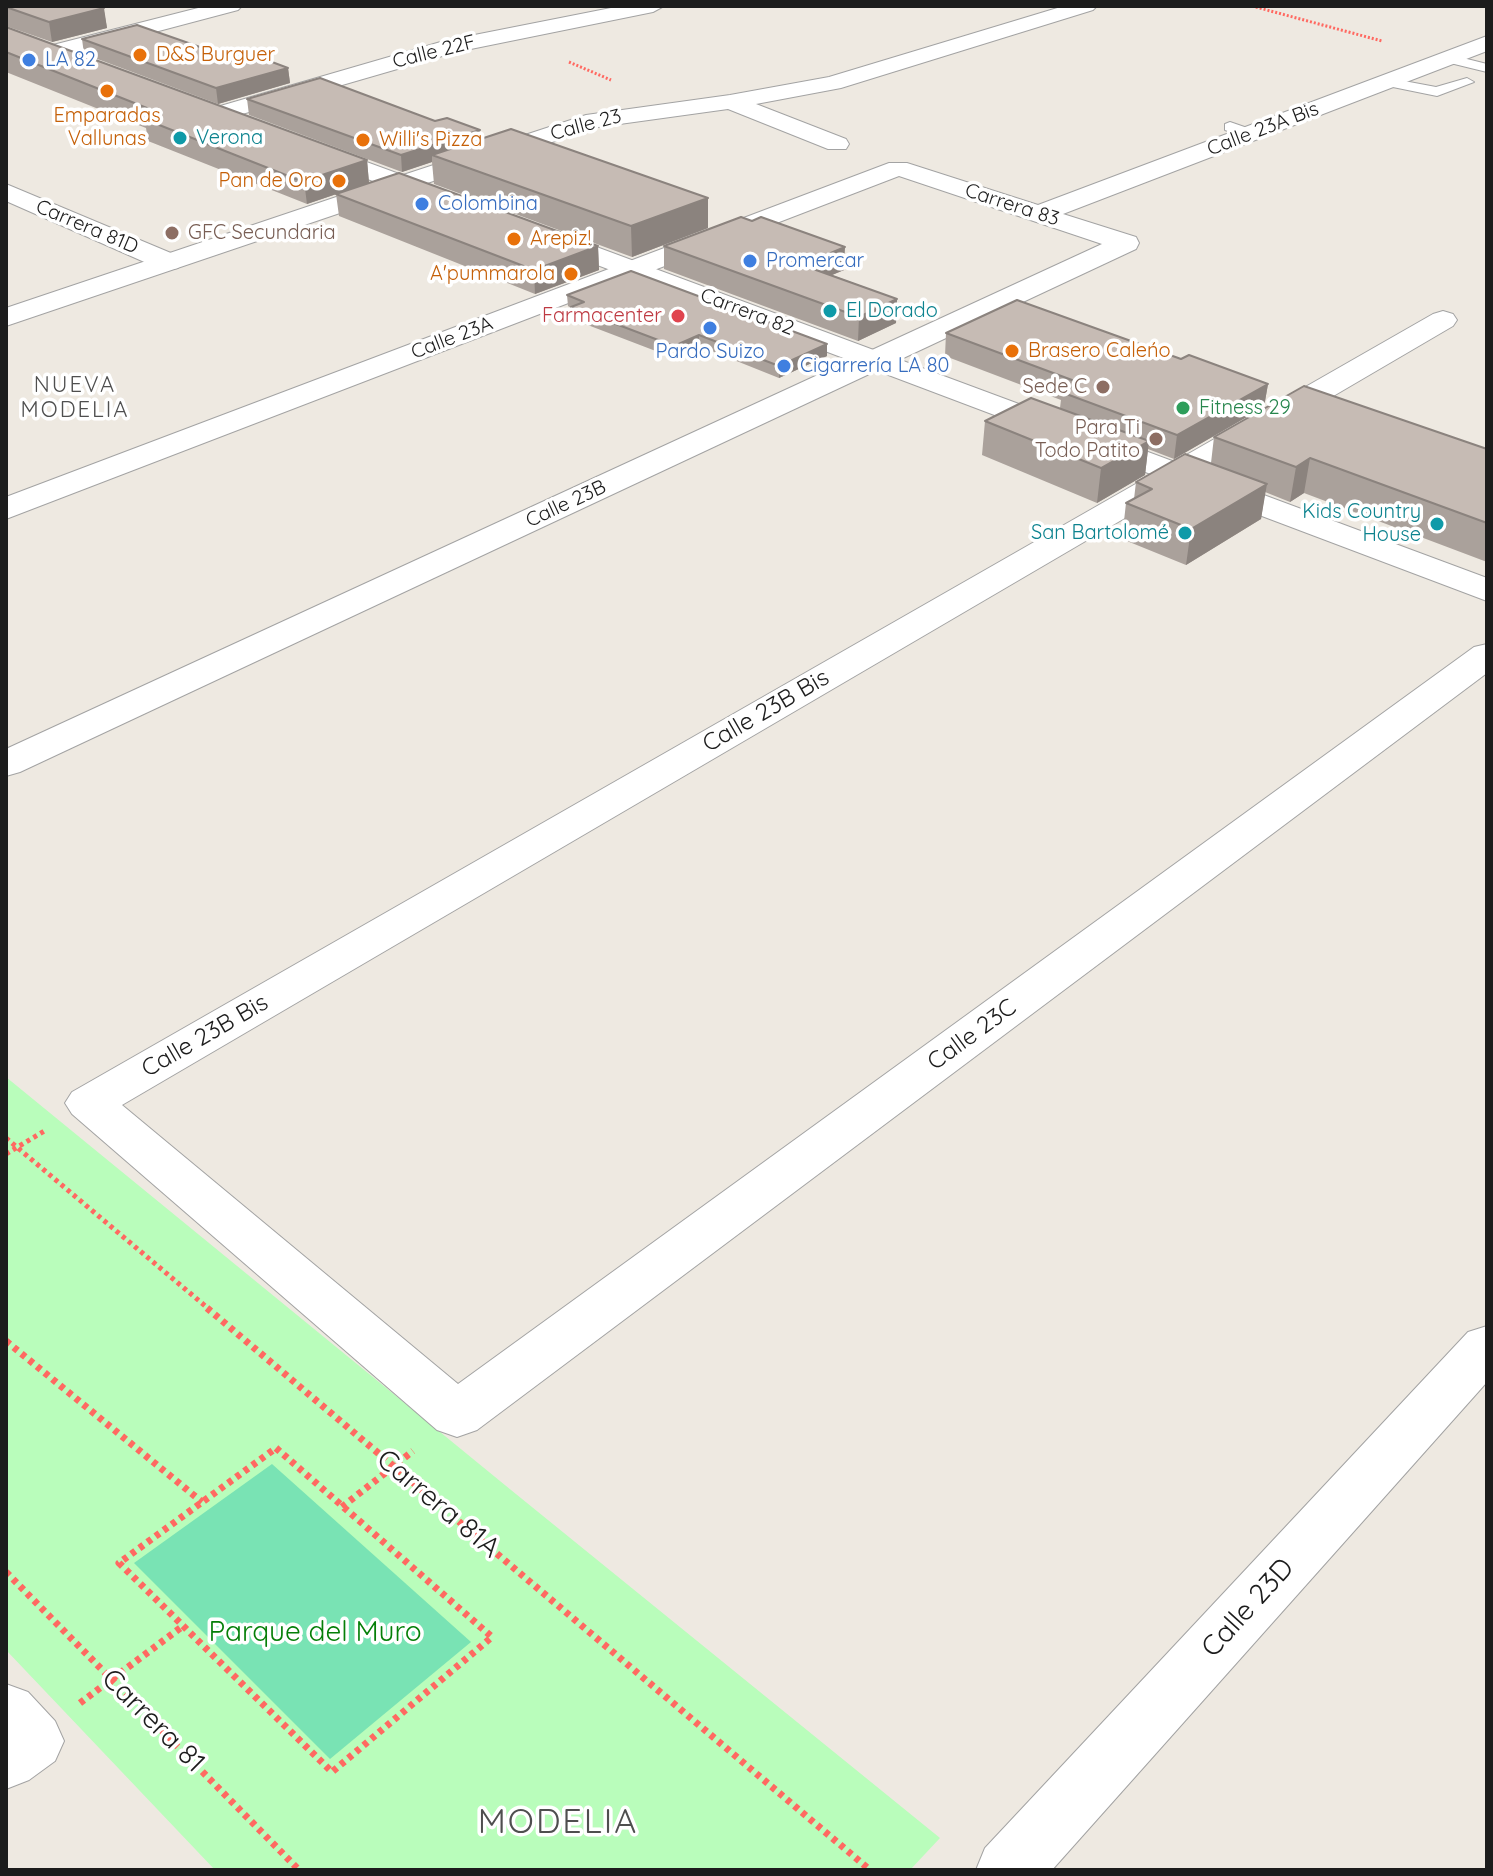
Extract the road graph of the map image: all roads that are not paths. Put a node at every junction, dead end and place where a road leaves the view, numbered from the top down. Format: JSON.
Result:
{"nodes":[{"id":1,"x":231,"y":6,"type":"edge"},
{"id":2,"x":653,"y":6,"type":"edge"},
{"id":3,"x":1086,"y":6,"type":"edge"},
{"id":4,"x":1487,"y":43,"type":"edge"},
{"id":5,"x":29,"y":44,"type":"edge"},
{"id":6,"x":53,"y":52,"type":"junction"},
{"id":7,"x":1447,"y":58,"type":"junction"},
{"id":8,"x":94,"y":68,"type":"edge"},
{"id":9,"x":1487,"y":68,"type":"edge"},
{"id":10,"x":1388,"y":82,"type":"junction"},
{"id":11,"x":1467,"y":82,"type":"dead end"},
{"id":12,"x":730,"y":102,"type":"junction"},
{"id":13,"x":191,"y":104,"type":"edge"},
{"id":14,"x":218,"y":114,"type":"junction"},
{"id":15,"x":248,"y":125,"type":"edge"},
{"id":16,"x":292,"y":142,"type":"edge"},
{"id":17,"x":837,"y":144,"type":"dead end"},
{"id":18,"x":898,"y":168,"type":"joint"},
{"id":19,"x":403,"y":183,"type":"junction"},
{"id":20,"x":6,"y":192,"type":"edge"},
{"id":21,"x":468,"y":207,"type":"edge"},
{"id":22,"x":1039,"y":214,"type":"junction"},
{"id":23,"x":513,"y":224,"type":"edge"},
{"id":24,"x":1126,"y":243,"type":"joint"},
{"id":25,"x":168,"y":262,"type":"junction"},
{"id":26,"x":633,"y":269,"type":"junction"},
{"id":27,"x":6,"y":317,"type":"edge"},
{"id":28,"x":1443,"y":320,"type":"dead end"},
{"id":29,"x":875,"y":360,"type":"junction"},
{"id":30,"x":1174,"y":473,"type":"junction"},
{"id":31,"x":6,"y":509,"type":"edge"},
{"id":32,"x":1487,"y":590,"type":"edge"},
{"id":33,"x":1487,"y":655,"type":"edge"},
{"id":34,"x":6,"y":764,"type":"edge"},
{"id":35,"x":1487,"y":1346,"type":"edge"},
{"id":36,"x":457,"y":1415,"type":"joint"},
{"id":37,"x":1009,"y":1870,"type":"edge"}],
"edges":[{"from":1,"to":6,"type":"street"},
{"from":2,"to":14,"type":"street","name":"Calle 22F"},
{"from":3,"to":12,"type":"street","name":"Calle 23"},
{"from":4,"to":7,"type":"street","name":"Calle 23A Bis"},
{"from":5,"to":6,"type":"street"},
{"from":6,"to":8,"type":"street"},
{"from":7,"to":9,"type":"lane"},
{"from":7,"to":10,"type":"street","name":"Calle 23A Bis"},
{"from":10,"to":11,"type":"lane"},
{"from":10,"to":22,"type":"street","name":"Calle 23A Bis"},
{"from":12,"to":17,"type":"street"},
{"from":12,"to":19,"type":"street","name":"Calle 23"},
{"from":13,"to":14,"type":"street"},
{"from":14,"to":15,"type":"street"},
{"from":16,"to":19,"type":"street"},
{"from":18,"to":22,"type":"street","name":"Carrera 83"},
{"from":18,"to":26,"type":"street","name":"Calle 23A"},
{"from":19,"to":21,"type":"street"},
{"from":19,"to":25,"type":"street","name":"Calle 23"},
{"from":20,"to":25,"type":"street","name":"Carrera 81D"},
{"from":22,"to":24,"type":"street","name":"Carrera 83"},
{"from":23,"to":26,"type":"street","name":"Carrera 82"},
{"from":24,"to":29,"type":"street","name":"Calle 23B"},
{"from":25,"to":27,"type":"street","name":"Calle 23"},
{"from":26,"to":29,"type":"street","name":"Carrera 82"},
{"from":26,"to":31,"type":"street","name":"Calle 23A"},
{"from":28,"to":30,"type":"street","name":"Calle 23B Bis"},
{"from":29,"to":30,"type":"street","name":"Carrera 82"},
{"from":29,"to":34,"type":"street","name":"Calle 23B"},
{"from":30,"to":32,"type":"street","name":"Carrera 82"},
{"from":30,"to":36,"type":"street","name":"Calle 23B Bis"},
{"from":33,"to":36,"type":"street","name":"Calle 23C"},
{"from":35,"to":37,"type":"street","name":"Calle 23D"}]}
